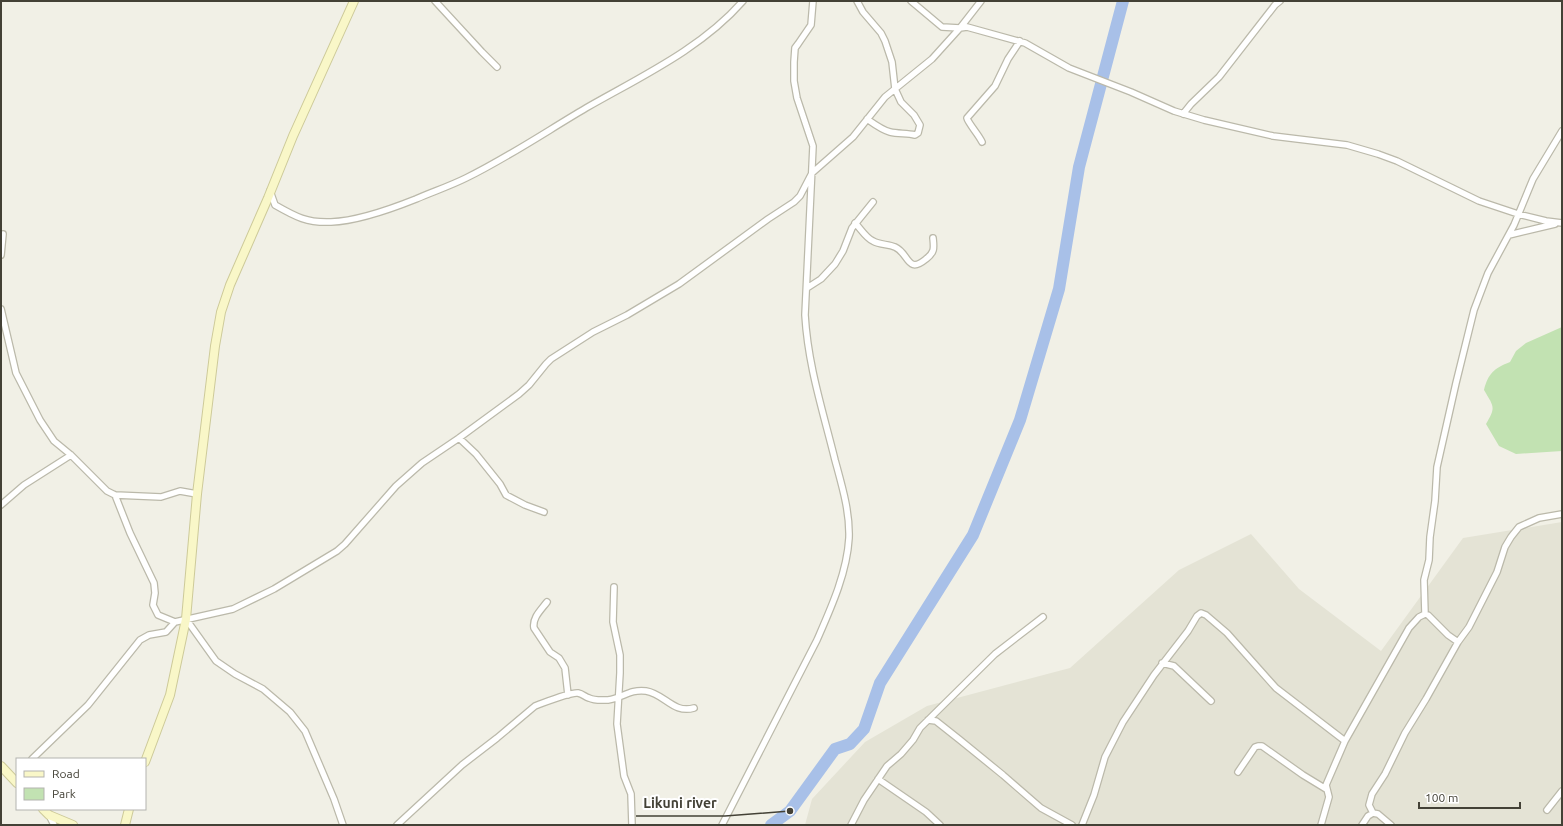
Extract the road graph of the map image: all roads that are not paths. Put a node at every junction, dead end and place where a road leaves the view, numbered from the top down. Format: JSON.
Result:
{"nodes":[{"id":1,"x":354,"y":1,"type":"edge"},
{"id":2,"x":435,"y":1,"type":"edge"},
{"id":3,"x":743,"y":1,"type":"edge"},
{"id":4,"x":813,"y":1,"type":"edge"},
{"id":5,"x":857,"y":1,"type":"edge"},
{"id":6,"x":911,"y":1,"type":"edge"},
{"id":7,"x":981,"y":1,"type":"edge"},
{"id":8,"x":1280,"y":1,"type":"edge"},
{"id":9,"x":960,"y":28,"type":"junction"},
{"id":10,"x":1020,"y":41,"type":"junction"},
{"id":11,"x":497,"y":66,"type":"dead end"},
{"id":12,"x":895,"y":89,"type":"junction"},
{"id":13,"x":1183,"y":114,"type":"junction"},
{"id":14,"x":867,"y":119,"type":"junction"},
{"id":15,"x":1562,"y":131,"type":"edge"},
{"id":16,"x":982,"y":142,"type":"dead end"},
{"id":17,"x":812,"y":173,"type":"junction"},
{"id":18,"x":270,"y":190,"type":"junction"},
{"id":19,"x":873,"y":202,"type":"dead end"},
{"id":20,"x":1518,"y":214,"type":"junction"},
{"id":21,"x":856,"y":223,"type":"junction"},
{"id":22,"x":1561,"y":223,"type":"edge"},
{"id":23,"x":3,"y":234,"type":"dead end"},
{"id":24,"x":1509,"y":235,"type":"junction"},
{"id":25,"x":933,"y":238,"type":"dead end"},
{"id":26,"x":1,"y":255,"type":"edge"},
{"id":27,"x":807,"y":288,"type":"junction"},
{"id":28,"x":1,"y":309,"type":"edge"},
{"id":29,"x":459,"y":438,"type":"junction"},
{"id":30,"x":71,"y":454,"type":"junction"},
{"id":31,"x":197,"y":494,"type":"junction"},
{"id":32,"x":115,"y":495,"type":"junction"},
{"id":33,"x":1,"y":505,"type":"edge"},
{"id":34,"x":544,"y":512,"type":"dead end"},
{"id":35,"x":1562,"y":514,"type":"edge"},
{"id":36,"x":614,"y":587,"type":"dead end"},
{"id":37,"x":547,"y":602,"type":"dead end"},
{"id":38,"x":1425,"y":614,"type":"junction"},
{"id":39,"x":1043,"y":617,"type":"dead end"},
{"id":40,"x":186,"y":619,"type":"junction"},
{"id":41,"x":175,"y":622,"type":"junction"},
{"id":42,"x":1458,"y":642,"type":"junction"},
{"id":43,"x":1162,"y":663,"type":"junction"},
{"id":44,"x":568,"y":695,"type":"junction"},
{"id":45,"x":618,"y":698,"type":"junction"},
{"id":46,"x":1211,"y":701,"type":"dead end"},
{"id":47,"x":694,"y":708,"type":"dead end"},
{"id":48,"x":928,"y":720,"type":"junction"},
{"id":49,"x":1345,"y":741,"type":"junction"},
{"id":50,"x":33,"y":758,"type":"edge"},
{"id":51,"x":146,"y":759,"type":"edge"},
{"id":52,"x":1,"y":766,"type":"edge"},
{"id":53,"x":1238,"y":772,"type":"dead end"},
{"id":54,"x":15,"y":778,"type":"edge"},
{"id":55,"x":878,"y":779,"type":"junction"},
{"id":56,"x":1326,"y":789,"type":"junction"},
{"id":57,"x":1562,"y":791,"type":"edge"},
{"id":58,"x":129,"y":810,"type":"edge"},
{"id":59,"x":1546,"y":810,"type":"dead end"},
{"id":60,"x":46,"y":812,"type":"edge"},
{"id":61,"x":1374,"y":813,"type":"junction"},
{"id":62,"x":54,"y":825,"type":"edge"},
{"id":63,"x":73,"y":825,"type":"edge"},
{"id":64,"x":125,"y":825,"type":"edge"},
{"id":65,"x":343,"y":825,"type":"edge"},
{"id":66,"x":397,"y":825,"type":"edge"},
{"id":67,"x":632,"y":825,"type":"edge"},
{"id":68,"x":722,"y":825,"type":"edge"},
{"id":69,"x":851,"y":825,"type":"edge"},
{"id":70,"x":940,"y":825,"type":"edge"},
{"id":71,"x":1072,"y":825,"type":"edge"},
{"id":72,"x":1082,"y":825,"type":"edge"},
{"id":73,"x":1321,"y":825,"type":"edge"},
{"id":74,"x":1362,"y":825,"type":"edge"},
{"id":75,"x":1391,"y":825,"type":"edge"}],
"edges":[{"from":1,"to":18,"type":"street"},
{"from":2,"to":11,"type":"street"},
{"from":3,"to":18,"type":"street"},
{"from":4,"to":17,"type":"street"},
{"from":5,"to":12,"type":"street"},
{"from":6,"to":9,"type":"street"},
{"from":7,"to":9,"type":"street"},
{"from":8,"to":13,"type":"street"},
{"from":9,"to":10,"type":"street"},
{"from":9,"to":12,"type":"street"},
{"from":10,"to":13,"type":"street"},
{"from":10,"to":16,"type":"street"},
{"from":12,"to":14,"type":"street"},
{"from":12,"to":14,"type":"street"},
{"from":13,"to":20,"type":"street"},
{"from":14,"to":17,"type":"street"},
{"from":15,"to":20,"type":"street"},
{"from":17,"to":27,"type":"street"},
{"from":17,"to":29,"type":"street"},
{"from":18,"to":31,"type":"street"},
{"from":19,"to":21,"type":"street"},
{"from":20,"to":22,"type":"street"},
{"from":20,"to":24,"type":"street"},
{"from":21,"to":25,"type":"street"},
{"from":21,"to":27,"type":"street"},
{"from":22,"to":24,"type":"street"},
{"from":23,"to":26,"type":"street"},
{"from":24,"to":38,"type":"street"},
{"from":27,"to":68,"type":"street"},
{"from":28,"to":30,"type":"street"},
{"from":29,"to":34,"type":"street"},
{"from":29,"to":40,"type":"street"},
{"from":30,"to":32,"type":"street"},
{"from":30,"to":33,"type":"street"},
{"from":31,"to":32,"type":"street"},
{"from":31,"to":40,"type":"street"},
{"from":32,"to":41,"type":"street"},
{"from":35,"to":42,"type":"street"},
{"from":36,"to":45,"type":"street"},
{"from":37,"to":44,"type":"street"},
{"from":38,"to":42,"type":"street"},
{"from":38,"to":49,"type":"street"},
{"from":39,"to":48,"type":"street"},
{"from":40,"to":41,"type":"street"},
{"from":40,"to":51,"type":"street"},
{"from":40,"to":65,"type":"street"},
{"from":41,"to":50,"type":"street"},
{"from":42,"to":61,"type":"street"},
{"from":43,"to":46,"type":"street"},
{"from":43,"to":49,"type":"street"},
{"from":43,"to":72,"type":"street"},
{"from":44,"to":45,"type":"street"},
{"from":44,"to":66,"type":"street"},
{"from":45,"to":47,"type":"street"},
{"from":45,"to":67,"type":"street"},
{"from":48,"to":55,"type":"street"},
{"from":48,"to":71,"type":"street"},
{"from":49,"to":56,"type":"street"},
{"from":52,"to":54,"type":"street"},
{"from":53,"to":56,"type":"street"},
{"from":55,"to":69,"type":"street"},
{"from":55,"to":70,"type":"street"},
{"from":56,"to":73,"type":"street"},
{"from":57,"to":59,"type":"street"},
{"from":58,"to":64,"type":"street"},
{"from":60,"to":62,"type":"street"},
{"from":60,"to":63,"type":"street"},
{"from":61,"to":74,"type":"street"},
{"from":61,"to":75,"type":"street"}]}
